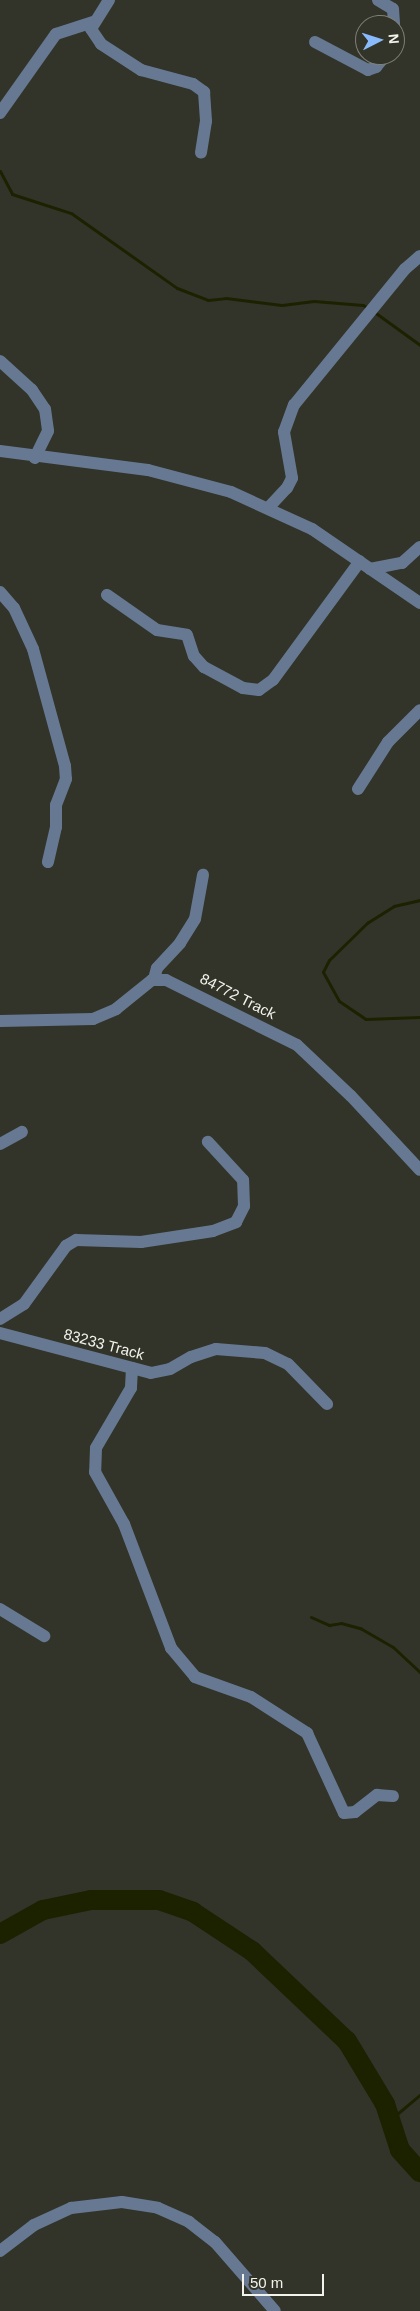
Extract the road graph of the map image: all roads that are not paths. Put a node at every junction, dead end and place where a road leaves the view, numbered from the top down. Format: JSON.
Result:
{"nodes":[{"id":1,"x":109,"y":0,"type":"edge"},
{"id":2,"x":378,"y":0,"type":"edge"},
{"id":3,"x":393,"y":15,"type":"edge"},
{"id":4,"x":93,"y":22,"type":"junction"},
{"id":5,"x":315,"y":42,"type":"dead end"},
{"id":6,"x":355,"y":63,"type":"edge"},
{"id":7,"x":359,"y":65,"type":"edge"},
{"id":8,"x":378,"y":65,"type":"edge"},
{"id":9,"x":0,"y":113,"type":"edge"},
{"id":10,"x":201,"y":153,"type":"dead end"},
{"id":11,"x":420,"y":256,"type":"edge"},
{"id":12,"x":0,"y":361,"type":"edge"},
{"id":13,"x":0,"y":451,"type":"edge"},
{"id":14,"x":35,"y":458,"type":"junction"},
{"id":15,"x":269,"y":507,"type":"junction"},
{"id":16,"x":420,"y":547,"type":"edge"},
{"id":17,"x":365,"y":565,"type":"junction"},
{"id":18,"x":0,"y":592,"type":"edge"},
{"id":19,"x":107,"y":595,"type":"dead end"},
{"id":20,"x":420,"y":603,"type":"edge"},
{"id":21,"x":420,"y":710,"type":"edge"},
{"id":22,"x":358,"y":789,"type":"dead end"},
{"id":23,"x":48,"y":862,"type":"dead end"},
{"id":24,"x":203,"y":875,"type":"dead end"},
{"id":25,"x":154,"y":979,"type":"junction"},
{"id":26,"x":0,"y":1021,"type":"edge"},
{"id":27,"x":22,"y":1132,"type":"dead end"},
{"id":28,"x":208,"y":1142,"type":"dead end"},
{"id":29,"x":0,"y":1144,"type":"edge"},
{"id":30,"x":420,"y":1170,"type":"edge"},
{"id":31,"x":0,"y":1319,"type":"edge"},
{"id":32,"x":0,"y":1333,"type":"edge"},
{"id":33,"x":132,"y":1368,"type":"junction"},
{"id":34,"x":327,"y":1404,"type":"dead end"},
{"id":35,"x":0,"y":1609,"type":"edge"},
{"id":36,"x":44,"y":1636,"type":"dead end"},
{"id":37,"x":393,"y":1796,"type":"dead end"},
{"id":38,"x":0,"y":2251,"type":"edge"},
{"id":39,"x":275,"y":2311,"type":"edge"}],
"edges":[{"from":1,"to":4,"type":"street"},
{"from":2,"to":3,"type":"street"},
{"from":4,"to":9,"type":"street"},
{"from":4,"to":10,"type":"street"},
{"from":5,"to":6,"type":"street"},
{"from":7,"to":8,"type":"street"},
{"from":11,"to":15,"type":"street"},
{"from":12,"to":14,"type":"street"},
{"from":13,"to":14,"type":"street"},
{"from":14,"to":15,"type":"street"},
{"from":15,"to":17,"type":"street"},
{"from":16,"to":17,"type":"street"},
{"from":17,"to":19,"type":"street"},
{"from":17,"to":20,"type":"street"},
{"from":18,"to":23,"type":"street"},
{"from":21,"to":22,"type":"street"},
{"from":24,"to":25,"type":"street"},
{"from":25,"to":26,"type":"street"},
{"from":25,"to":30,"type":"street","name":"84772 Track"},
{"from":27,"to":29,"type":"street"},
{"from":28,"to":31,"type":"street"},
{"from":32,"to":33,"type":"street","name":"83233 Track"},
{"from":33,"to":34,"type":"street","name":"83233 Track"},
{"from":33,"to":37,"type":"street"},
{"from":35,"to":36,"type":"street"},
{"from":38,"to":39,"type":"street"}]}
